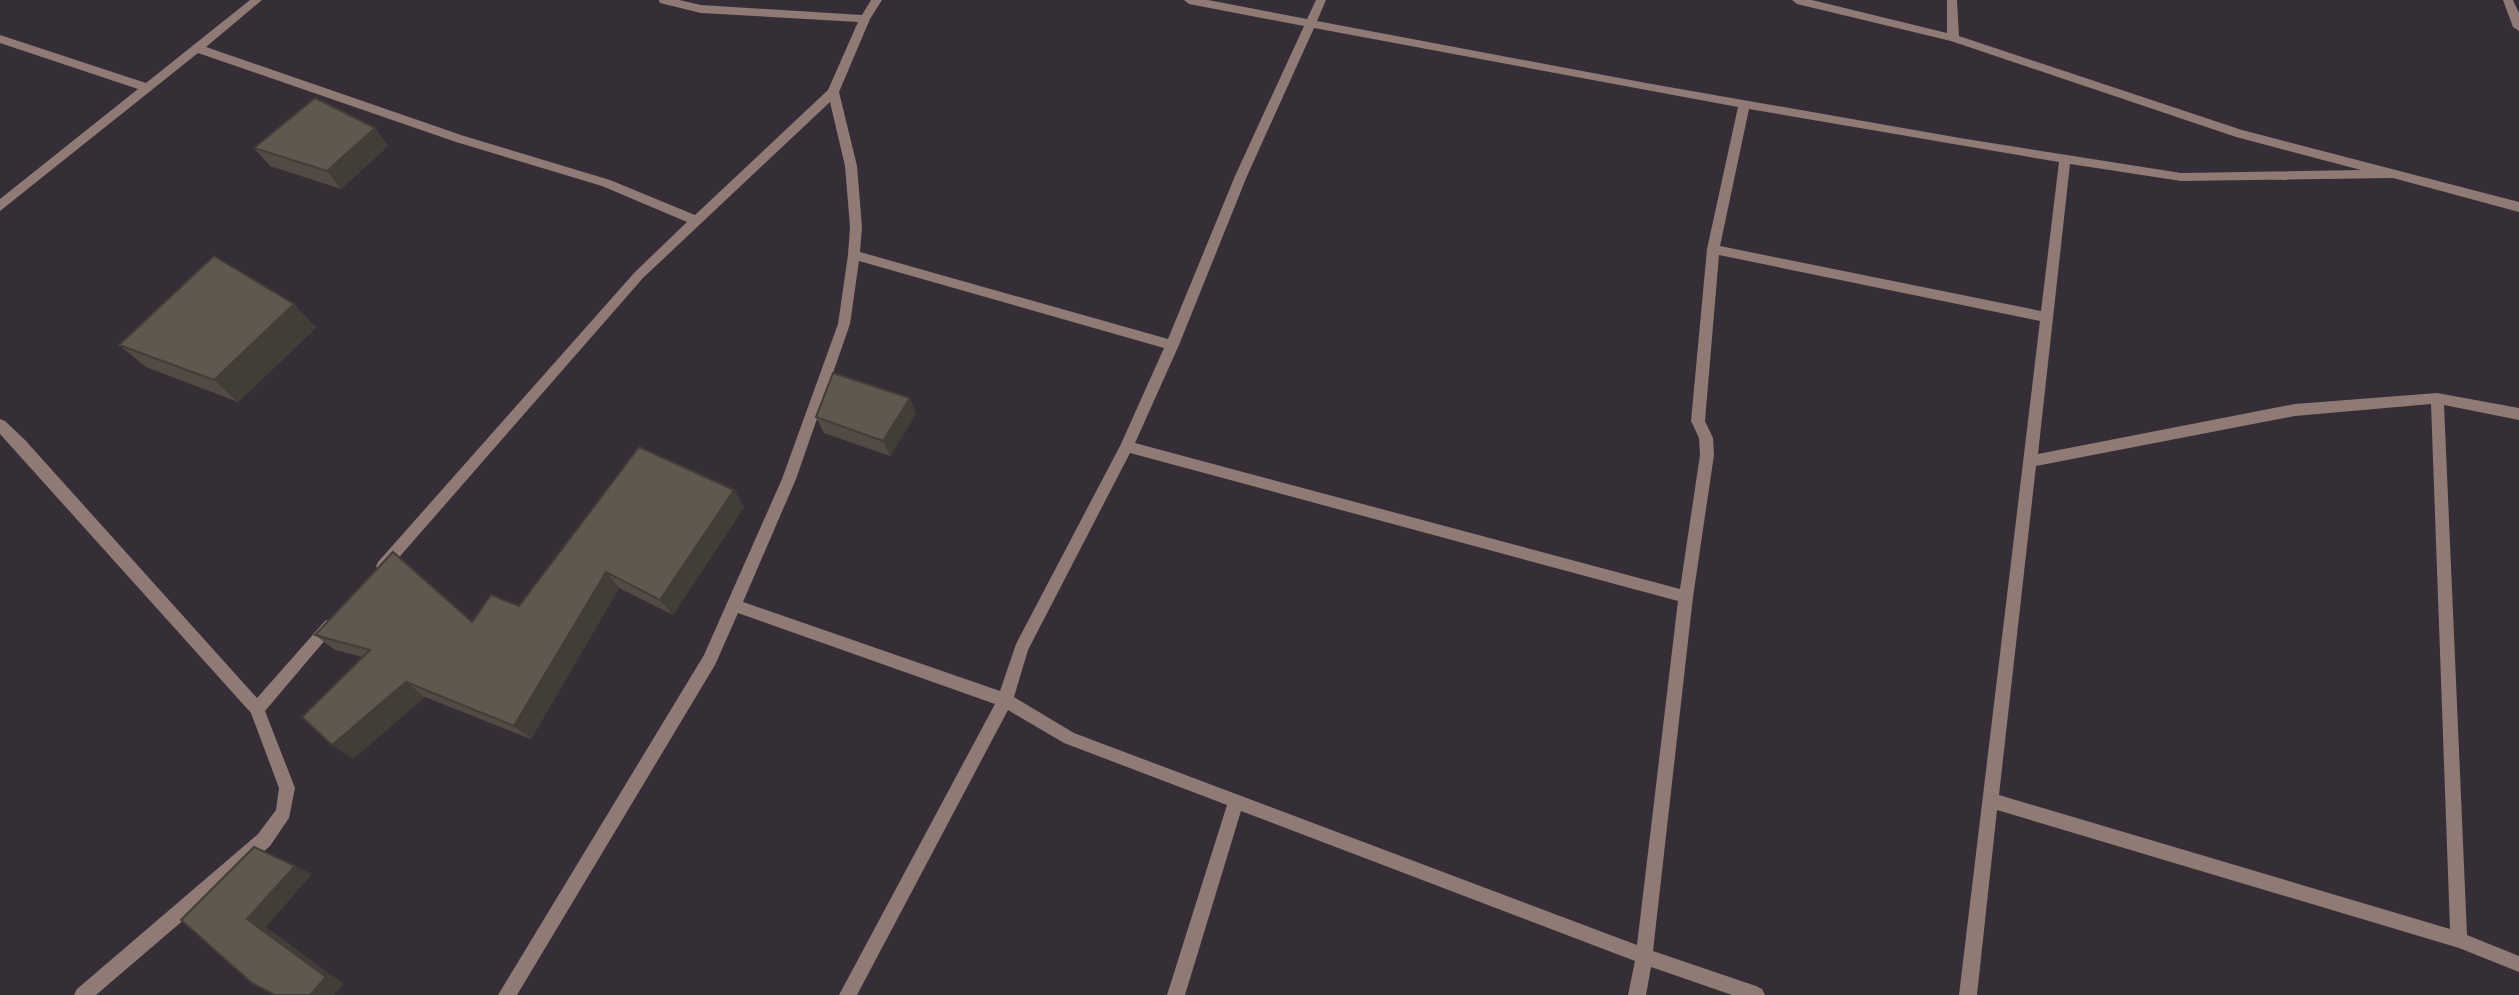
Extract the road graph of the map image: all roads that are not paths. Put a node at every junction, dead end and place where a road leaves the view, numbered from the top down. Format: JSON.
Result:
{"nodes":[{"id":1,"x":257,"y":0,"type":"edge"},
{"id":2,"x":664,"y":0,"type":"edge"},
{"id":3,"x":877,"y":0,"type":"edge"},
{"id":4,"x":1189,"y":0,"type":"edge"},
{"id":5,"x":1321,"y":0,"type":"edge"},
{"id":6,"x":1797,"y":0,"type":"edge"},
{"id":7,"x":1952,"y":0,"type":"edge"},
{"id":8,"x":2508,"y":0,"type":"edge"},
{"id":9,"x":865,"y":19,"type":"junction"},
{"id":10,"x":1311,"y":24,"type":"junction"},
{"id":11,"x":2519,"y":27,"type":"edge"},
{"id":12,"x":1953,"y":38,"type":"junction"},
{"id":13,"x":0,"y":39,"type":"edge"},
{"id":14,"x":196,"y":48,"type":"junction"},
{"id":15,"x":148,"y":88,"type":"junction"},
{"id":16,"x":833,"y":92,"type":"junction"},
{"id":17,"x":1744,"y":104,"type":"junction"},
{"id":18,"x":2065,"y":159,"type":"junction"},
{"id":19,"x":2394,"y":174,"type":"junction"},
{"id":20,"x":0,"y":206,"type":"edge"},
{"id":21,"x":2519,"y":207,"type":"edge"},
{"id":22,"x":697,"y":221,"type":"junction"},
{"id":23,"x":1713,"y":249,"type":"junction"},
{"id":24,"x":854,"y":255,"type":"junction"},
{"id":25,"x":2046,"y":317,"type":"junction"},
{"id":26,"x":1172,"y":345,"type":"junction"},
{"id":27,"x":2437,"y":397,"type":"junction"},
{"id":28,"x":2519,"y":414,"type":"edge"},
{"id":29,"x":0,"y":425,"type":"edge"},
{"id":30,"x":1127,"y":446,"type":"junction"},
{"id":31,"x":2032,"y":461,"type":"junction"},
{"id":32,"x":375,"y":575,"type":"edge"},
{"id":33,"x":1686,"y":597,"type":"junction"},
{"id":34,"x":734,"y":605,"type":"junction"},
{"id":35,"x":339,"y":616,"type":"edge"},
{"id":36,"x":1005,"y":700,"type":"junction"},
{"id":37,"x":257,"y":709,"type":"junction"},
{"id":38,"x":1991,"y":800,"type":"junction"},
{"id":39,"x":1236,"y":801,"type":"junction"},
{"id":40,"x":2459,"y":940,"type":"junction"},
{"id":41,"x":1644,"y":956,"type":"junction"},
{"id":42,"x":2519,"y":964,"type":"edge"},
{"id":43,"x":511,"y":994,"type":"edge"},
{"id":44,"x":83,"y":995,"type":"edge"},
{"id":45,"x":848,"y":995,"type":"edge"},
{"id":46,"x":1176,"y":995,"type":"edge"},
{"id":47,"x":1637,"y":995,"type":"edge"},
{"id":48,"x":1756,"y":995,"type":"edge"},
{"id":49,"x":1968,"y":995,"type":"edge"}],
"edges":[{"from":1,"to":14,"type":"street"},
{"from":2,"to":9,"type":"street"},
{"from":3,"to":9,"type":"street"},
{"from":4,"to":10,"type":"street"},
{"from":5,"to":10,"type":"street"},
{"from":6,"to":12,"type":"street"},
{"from":7,"to":12,"type":"street"},
{"from":8,"to":11,"type":"street"},
{"from":9,"to":16,"type":"street"},
{"from":10,"to":17,"type":"street"},
{"from":10,"to":26,"type":"street"},
{"from":12,"to":19,"type":"street"},
{"from":13,"to":15,"type":"street"},
{"from":14,"to":15,"type":"street"},
{"from":14,"to":22,"type":"street"},
{"from":15,"to":20,"type":"street"},
{"from":16,"to":22,"type":"street"},
{"from":16,"to":24,"type":"street"},
{"from":17,"to":18,"type":"street"},
{"from":17,"to":23,"type":"street"},
{"from":18,"to":19,"type":"street"},
{"from":18,"to":25,"type":"street"},
{"from":19,"to":21,"type":"street"},
{"from":22,"to":32,"type":"street"},
{"from":23,"to":25,"type":"street"},
{"from":23,"to":33,"type":"street"},
{"from":24,"to":26,"type":"street"},
{"from":24,"to":34,"type":"street"},
{"from":25,"to":31,"type":"street"},
{"from":26,"to":30,"type":"street"},
{"from":27,"to":28,"type":"street"},
{"from":27,"to":31,"type":"street"},
{"from":27,"to":40,"type":"street"},
{"from":29,"to":37,"type":"street"},
{"from":30,"to":33,"type":"street"},
{"from":30,"to":36,"type":"street"},
{"from":31,"to":38,"type":"street"},
{"from":33,"to":41,"type":"street"},
{"from":34,"to":36,"type":"street"},
{"from":34,"to":43,"type":"street"},
{"from":35,"to":37,"type":"street"},
{"from":36,"to":39,"type":"street"},
{"from":36,"to":45,"type":"street"},
{"from":37,"to":44,"type":"street"},
{"from":38,"to":40,"type":"street"},
{"from":38,"to":49,"type":"street"},
{"from":39,"to":41,"type":"street"},
{"from":39,"to":46,"type":"street"},
{"from":40,"to":42,"type":"street"},
{"from":41,"to":47,"type":"street"},
{"from":41,"to":48,"type":"street"}]}
